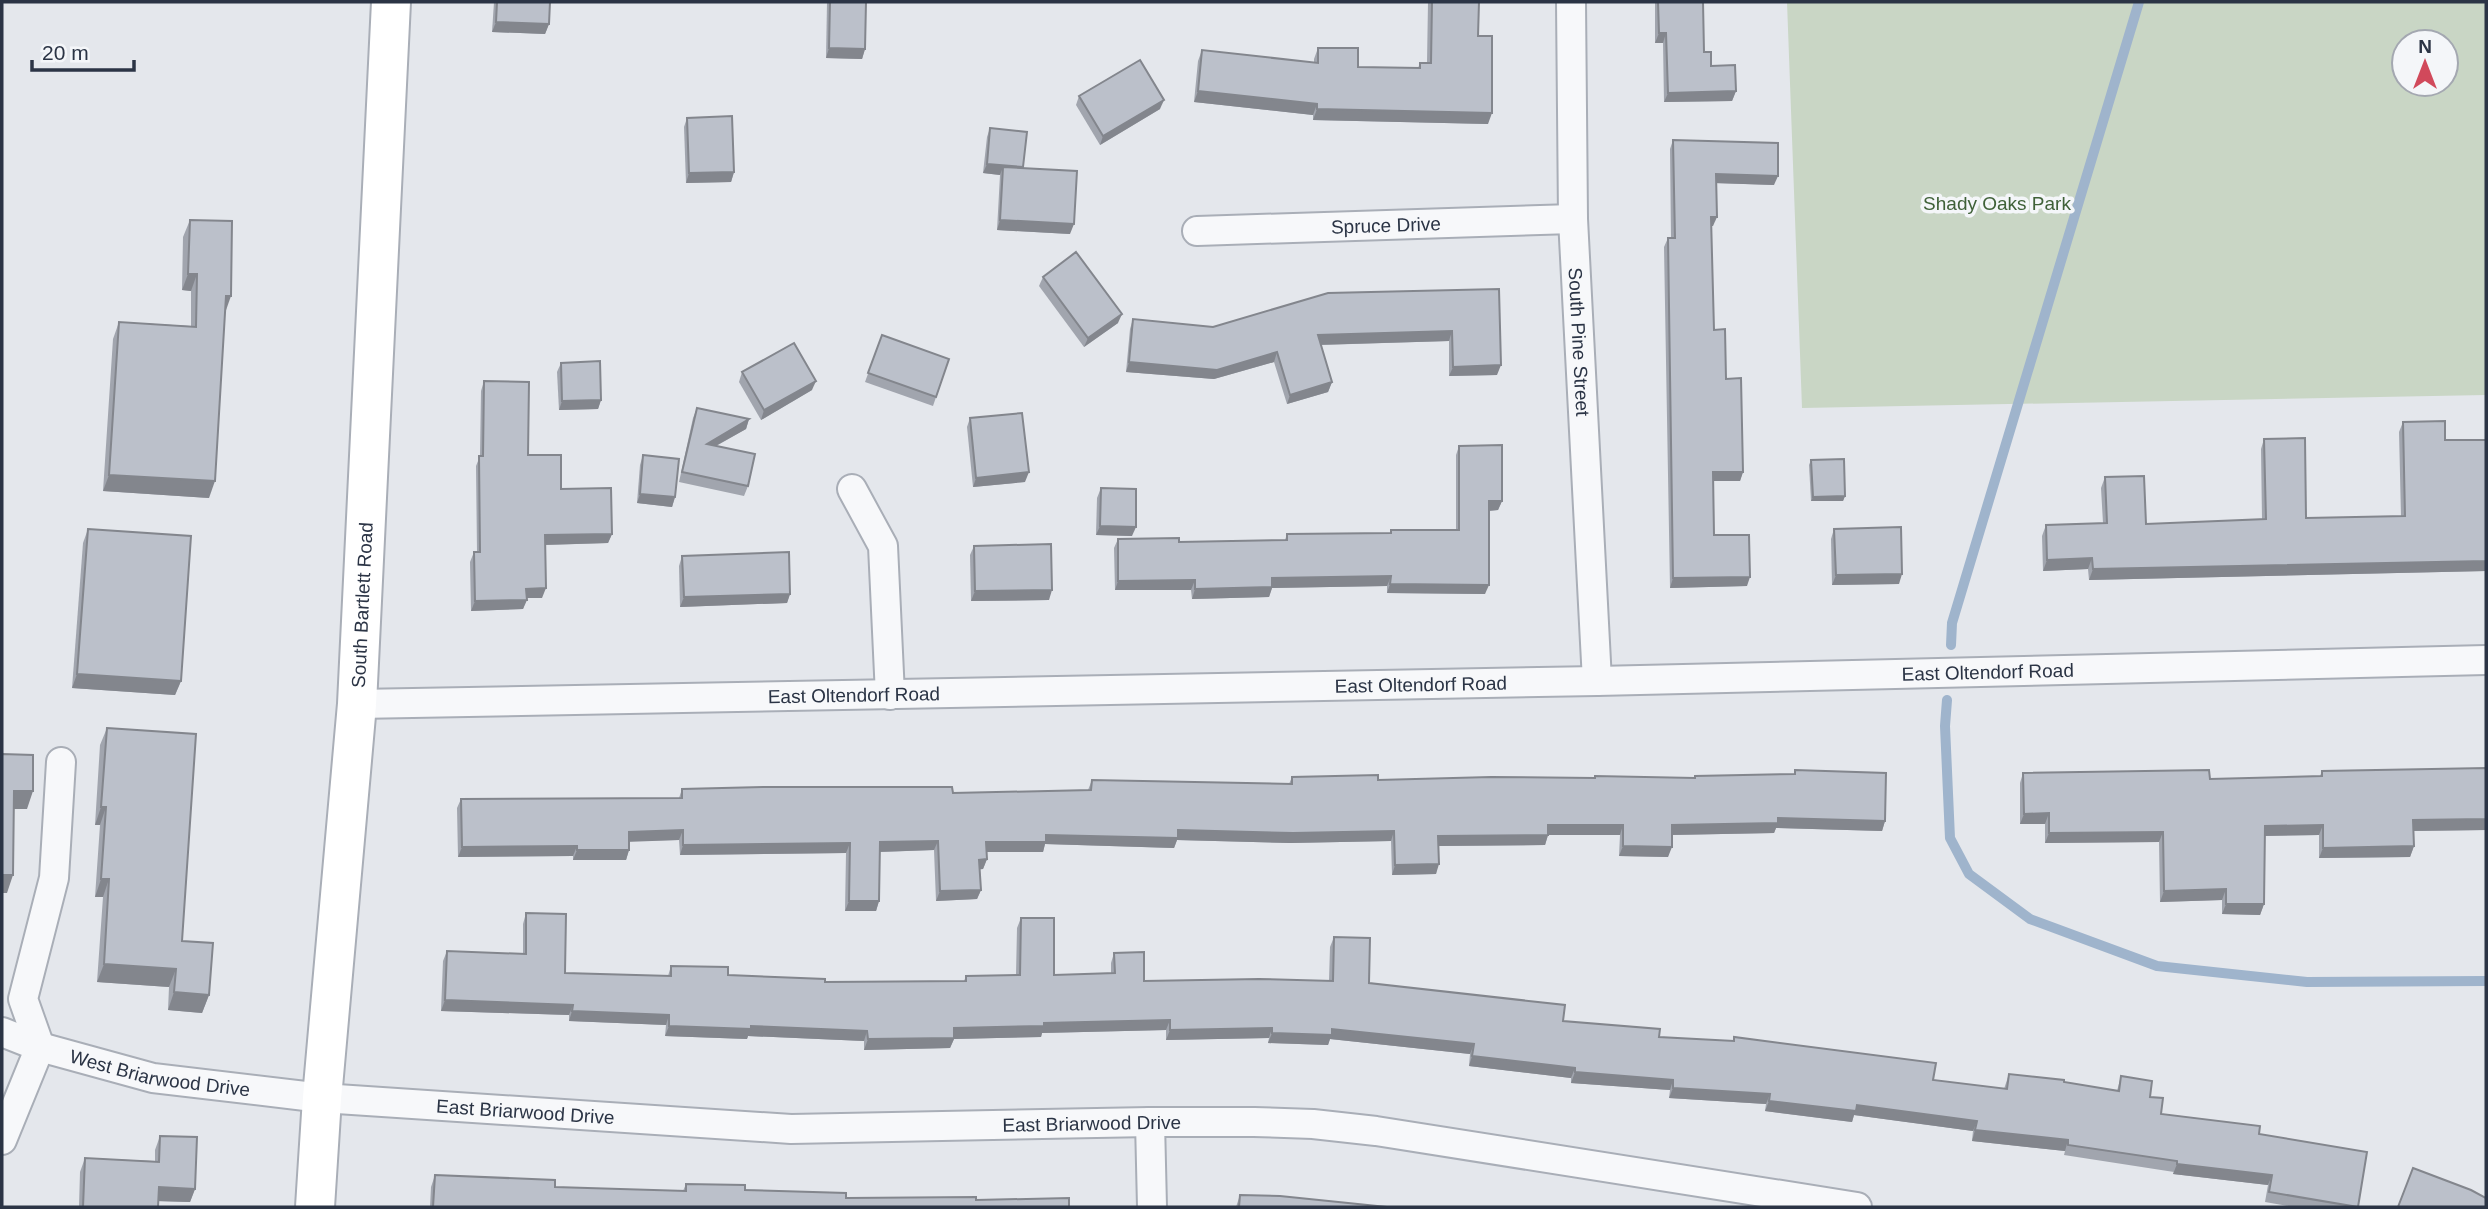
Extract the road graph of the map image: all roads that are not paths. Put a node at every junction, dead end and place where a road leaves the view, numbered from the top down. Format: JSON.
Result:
{"nodes":[{"id":1,"x":391,"y":2,"type":"edge"},
{"id":2,"x":1571,"y":2,"type":"edge"},
{"id":3,"x":1573,"y":219,"type":"junction"},
{"id":4,"x":1198,"y":230,"type":"dead end"},
{"id":5,"x":852,"y":489,"type":"dead end"},
{"id":6,"x":2486,"y":660,"type":"edge"},
{"id":7,"x":1597,"y":681,"type":"junction"},
{"id":8,"x":890,"y":695,"type":"junction"},
{"id":9,"x":357,"y":704,"type":"junction"},
{"id":10,"x":61,"y":762,"type":"dead end"},
{"id":11,"x":2,"y":1032,"type":"edge"},
{"id":12,"x":40,"y":1047,"type":"junction"},
{"id":13,"x":322,"y":1098,"type":"junction"},
{"id":14,"x":1150,"y":1122,"type":"junction"},
{"id":15,"x":2,"y":1140,"type":"edge"},
{"id":16,"x":315,"y":1207,"type":"edge"},
{"id":17,"x":1152,"y":1207,"type":"edge"},
{"id":18,"x":1857,"y":1207,"type":"edge"}],
"edges":[{"from":1,"to":9,"type":"main road","name":"South Bartlett Road"},
{"from":2,"to":3,"type":"street","name":"South Pine Street"},
{"from":3,"to":4,"type":"street","name":"Spruce Drive"},
{"from":3,"to":7,"type":"street","name":"South Pine Street"},
{"from":5,"to":8,"type":"street"},
{"from":6,"to":7,"type":"street","name":"East Oltendorf Road"},
{"from":7,"to":8,"type":"street","name":"East Oltendorf Road"},
{"from":8,"to":9,"type":"street","name":"East Oltendorf Road"},
{"from":9,"to":13,"type":"main road","name":"South Bartlett Road"},
{"from":10,"to":12,"type":"street"},
{"from":11,"to":12,"type":"street","name":"West Briarwood Drive"},
{"from":12,"to":13,"type":"street","name":"West Briarwood Drive"},
{"from":12,"to":15,"type":"street"},
{"from":13,"to":14,"type":"street","name":"East Briarwood Drive"},
{"from":13,"to":16,"type":"main road","name":"South Bartlett Road"},
{"from":14,"to":17,"type":"street"},
{"from":14,"to":18,"type":"street","name":"East Briarwood Drive"}]}
